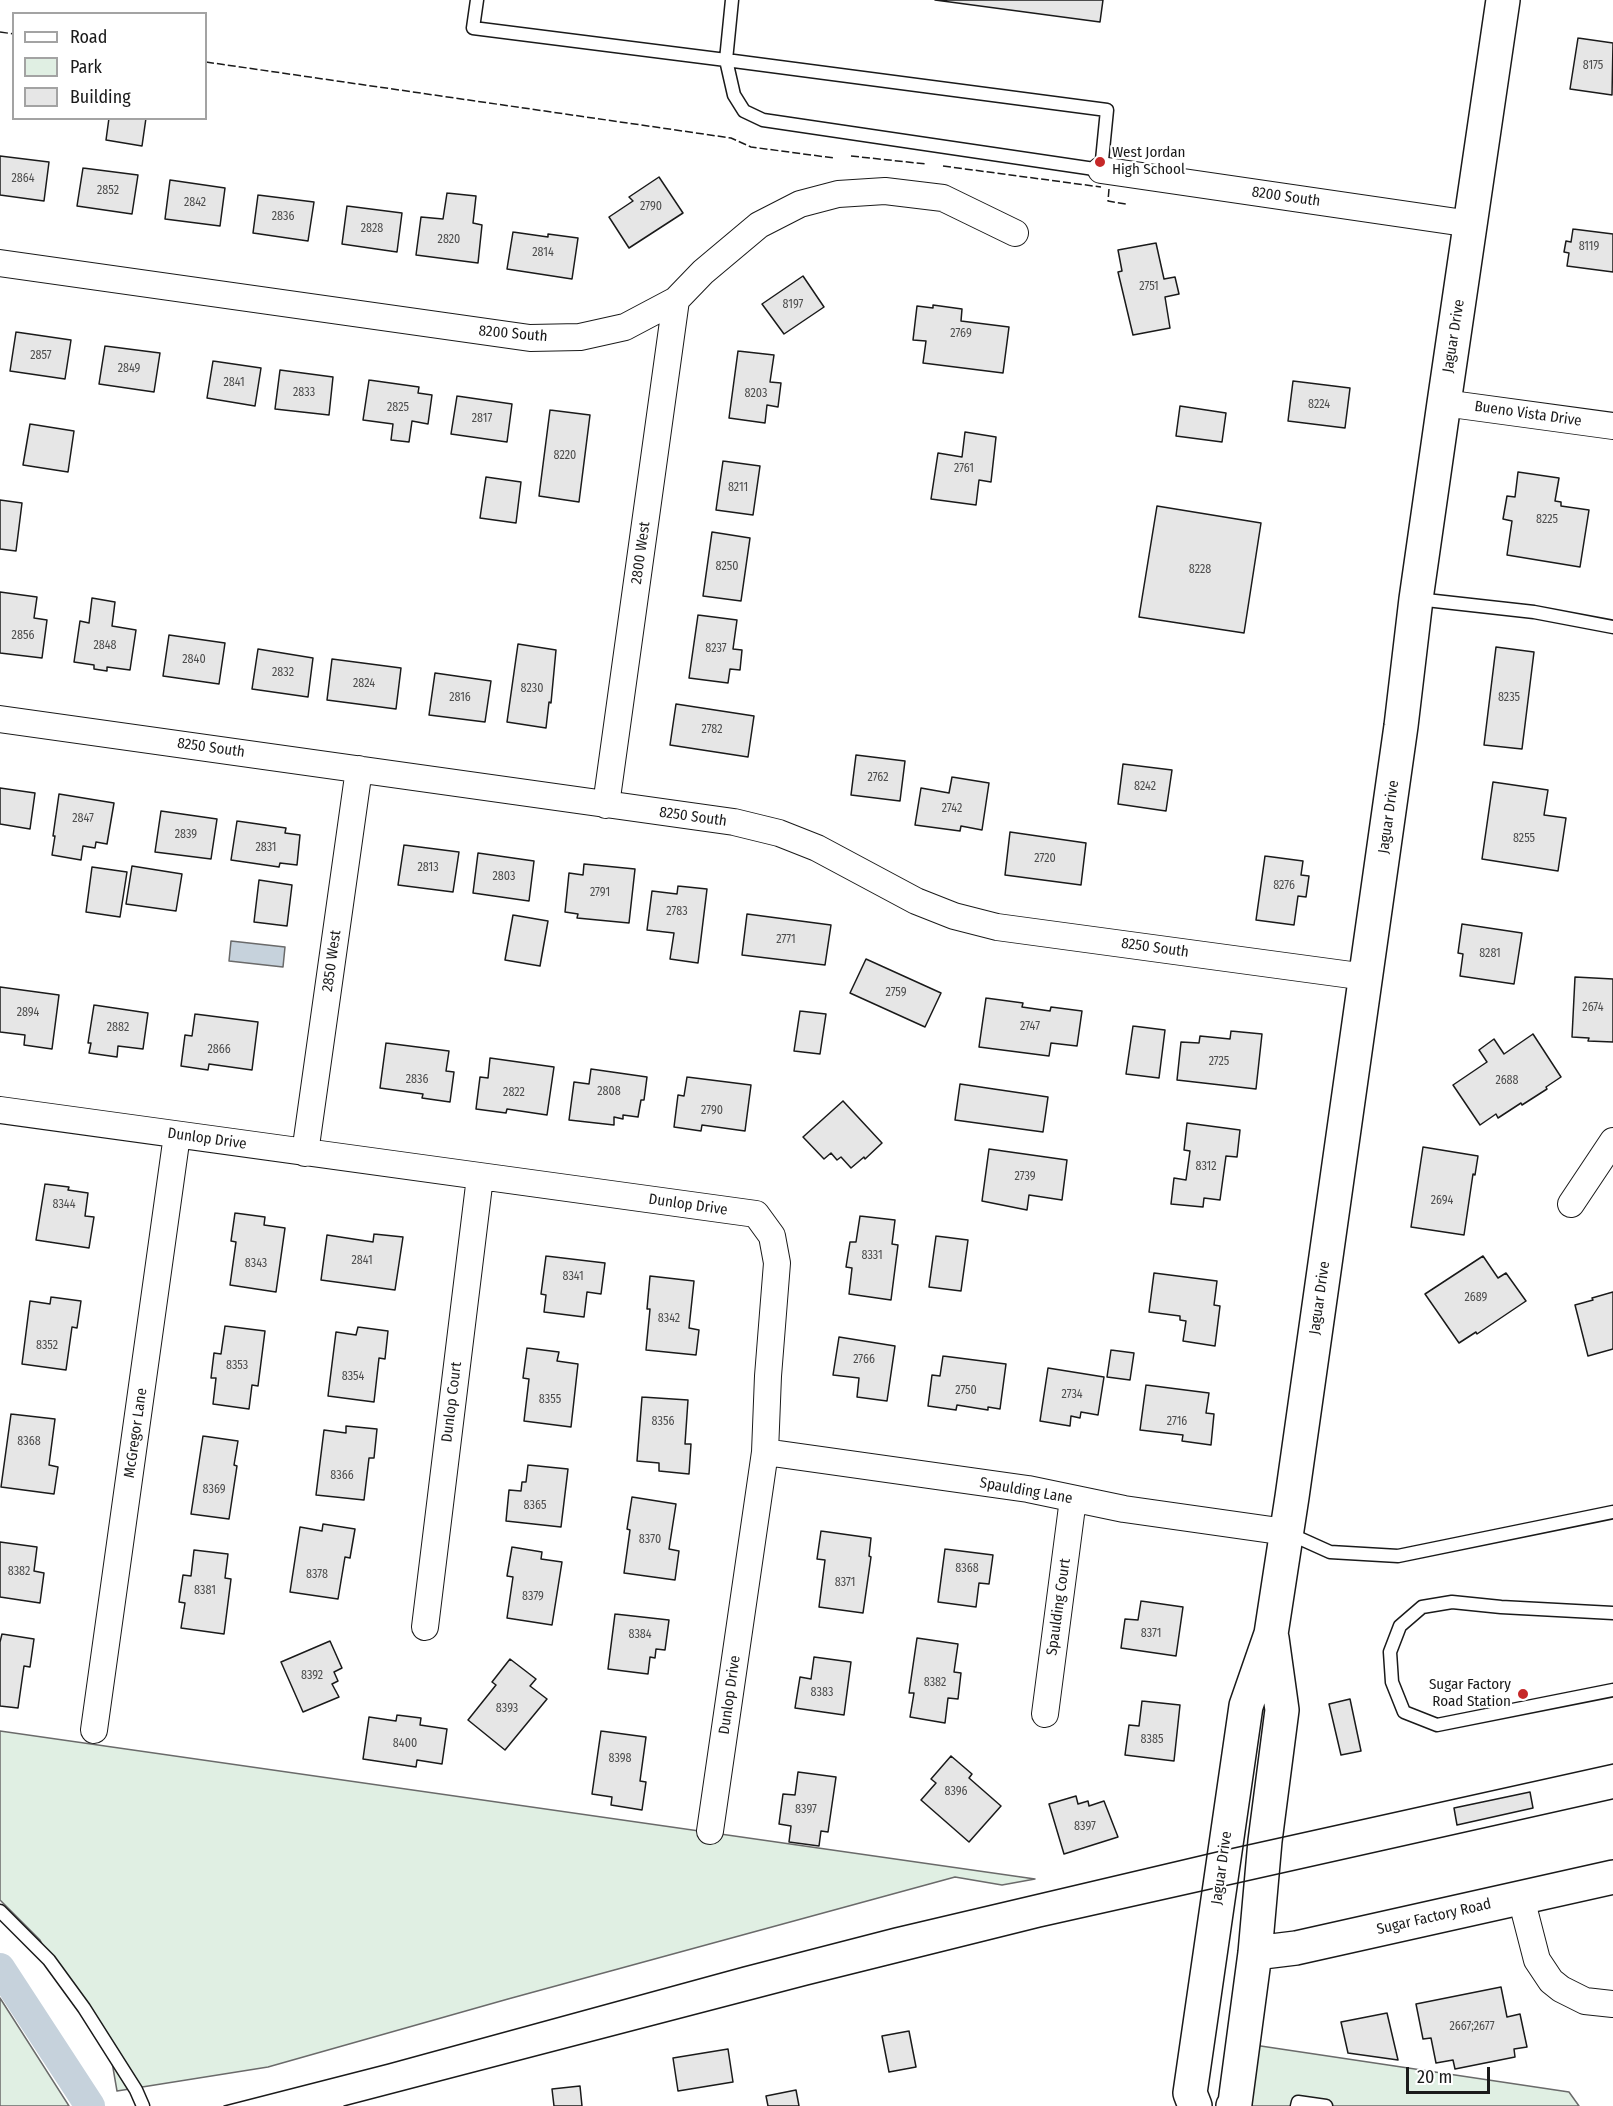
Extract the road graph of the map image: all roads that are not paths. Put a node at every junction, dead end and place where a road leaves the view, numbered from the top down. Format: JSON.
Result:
{"nodes":[{"id":1,"x":477,"y":0,"type":"edge"},
{"id":2,"x":732,"y":0,"type":"edge"},
{"id":3,"x":1503,"y":0,"type":"edge"},
{"id":4,"x":726,"y":60,"type":"junction"},
{"id":5,"x":1101,"y":170,"type":"junction"},
{"id":6,"x":1471,"y":224,"type":"junction"},
{"id":7,"x":1015,"y":233,"type":"dead end"},
{"id":8,"x":0,"y":263,"type":"edge"},
{"id":9,"x":676,"y":300,"type":"junction"},
{"id":10,"x":1444,"y":403,"type":"junction"},
{"id":11,"x":1613,"y":426,"type":"edge"},
{"id":12,"x":1416,"y":599,"type":"junction"},
{"id":13,"x":1613,"y":627,"type":"edge"},
{"id":14,"x":0,"y":719,"type":"edge"},
{"id":15,"x":359,"y":769,"type":"junction"},
{"id":16,"x":606,"y":805,"type":"junction"},
{"id":17,"x":1366,"y":977,"type":"junction"},
{"id":18,"x":0,"y":1110,"type":"edge"},
{"id":19,"x":177,"y":1135,"type":"junction"},
{"id":20,"x":1613,"y":1141,"type":"edge"},
{"id":21,"x":305,"y":1153,"type":"junction"},
{"id":22,"x":480,"y":1177,"type":"junction"},
{"id":23,"x":1571,"y":1204,"type":"dead end"},
{"id":24,"x":765,"y":1452,"type":"junction"},
{"id":25,"x":1073,"y":1499,"type":"junction"},
{"id":26,"x":1613,"y":1512,"type":"edge"},
{"id":27,"x":1286,"y":1532,"type":"junction"},
{"id":28,"x":1613,"y":1614,"type":"edge"},
{"id":29,"x":424,"y":1627,"type":"dead end"},
{"id":30,"x":1271,"y":1634,"type":"junction"},
{"id":31,"x":1613,"y":1690,"type":"edge"},
{"id":32,"x":1045,"y":1714,"type":"dead end"},
{"id":33,"x":94,"y":1730,"type":"dead end"},
{"id":34,"x":710,"y":1830,"type":"dead end"},
{"id":35,"x":1613,"y":1877,"type":"edge"},
{"id":36,"x":1521,"y":1898,"type":"junction"},
{"id":37,"x":0,"y":1911,"type":"edge"},
{"id":38,"x":1255,"y":1953,"type":"junction"},
{"id":39,"x":1613,"y":2004,"type":"edge"},
{"id":40,"x":143,"y":2106,"type":"edge"},
{"id":41,"x":1195,"y":2106,"type":"edge"},
{"id":42,"x":1211,"y":2106,"type":"edge"},
{"id":43,"x":1233,"y":2106,"type":"edge"},
{"id":44,"x":1297,"y":2106,"type":"edge"},
{"id":45,"x":1326,"y":2106,"type":"edge"}],
"edges":[{"from":1,"to":4,"type":"lane"},
{"from":2,"to":4,"type":"lane"},
{"from":3,"to":6,"type":"main road","name":"Jaguar Drive"},
{"from":4,"to":5,"type":"lane"},
{"from":4,"to":5,"type":"lane"},
{"from":5,"to":6,"type":"street","name":"8200 South"},
{"from":6,"to":10,"type":"main road","name":"Jaguar Drive"},
{"from":7,"to":9,"type":"street","name":"8200 South"},
{"from":8,"to":9,"type":"street","name":"8200 South"},
{"from":9,"to":16,"type":"street","name":"2800 West"},
{"from":10,"to":11,"type":"street","name":"Bueno Vista Drive"},
{"from":10,"to":12,"type":"main road","name":"Jaguar Drive"},
{"from":12,"to":13,"type":"lane"},
{"from":12,"to":17,"type":"main road","name":"Jaguar Drive"},
{"from":14,"to":15,"type":"street","name":"8250 South"},
{"from":15,"to":16,"type":"street","name":"8250 South"},
{"from":15,"to":21,"type":"street","name":"2850 West"},
{"from":16,"to":17,"type":"street","name":"8250 South"},
{"from":17,"to":27,"type":"main road","name":"Jaguar Drive"},
{"from":18,"to":19,"type":"street","name":"Dunlop Drive"},
{"from":19,"to":21,"type":"street","name":"Dunlop Drive"},
{"from":19,"to":33,"type":"street","name":"McGregor Lane"},
{"from":20,"to":23,"type":"street"},
{"from":21,"to":22,"type":"street","name":"Dunlop Drive"},
{"from":22,"to":24,"type":"street","name":"Dunlop Drive"},
{"from":22,"to":29,"type":"street","name":"Dunlop Court"},
{"from":24,"to":25,"type":"street","name":"Spaulding Lane"},
{"from":24,"to":34,"type":"street","name":"Dunlop Drive"},
{"from":25,"to":27,"type":"street","name":"Spaulding Lane"},
{"from":25,"to":32,"type":"street","name":"Spaulding Court"},
{"from":26,"to":27,"type":"lane"},
{"from":27,"to":30,"type":"main road","name":"Jaguar Drive"},
{"from":28,"to":31,"type":"lane"},
{"from":30,"to":38,"type":"main road","name":"Jaguar Drive"},
{"from":30,"to":41,"type":"main road","name":"Jaguar Drive"},
{"from":35,"to":36,"type":"main road","name":"Sugar Factory Road"},
{"from":36,"to":38,"type":"main road","name":"Sugar Factory Road"},
{"from":36,"to":39,"type":"street"},
{"from":37,"to":40,"type":"lane"},
{"from":38,"to":42,"type":"main road"},
{"from":38,"to":43,"type":"main road","name":"Jaguar Drive"},
{"from":44,"to":45,"type":"lane"}]}
